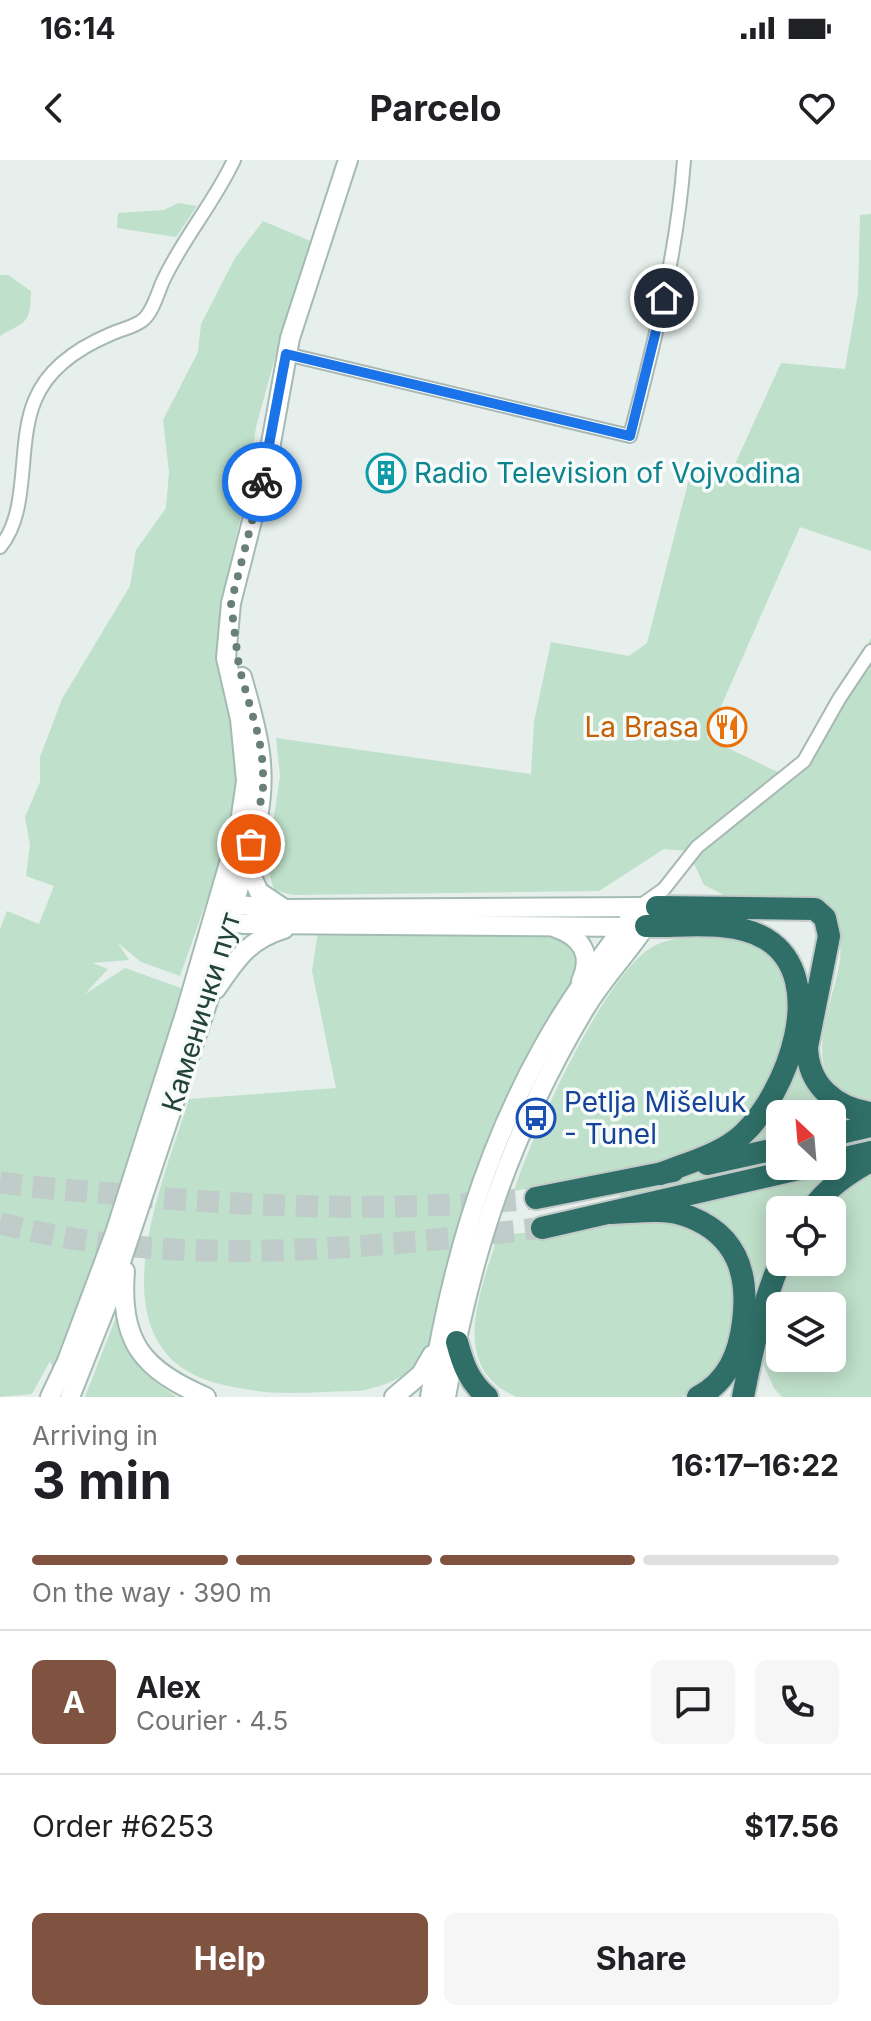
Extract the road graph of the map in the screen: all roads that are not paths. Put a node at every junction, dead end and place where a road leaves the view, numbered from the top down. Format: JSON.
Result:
{"nodes":[{"id":1,"x":234,"y":160,"type":"edge"},
{"id":2,"x":348,"y":160,"type":"edge"},
{"id":3,"x":684,"y":160,"type":"edge"},
{"id":4,"x":286,"y":354,"type":"junction"},
{"id":5,"x":0,"y":547,"type":"edge"},
{"id":6,"x":231,"y":603,"type":"junction"},
{"id":7,"x":871,"y":651,"type":"edge"},
{"id":8,"x":246,"y":864,"type":"junction"},
{"id":9,"x":285,"y":909,"type":"junction"},
{"id":10,"x":646,"y":911,"type":"junction"},
{"id":11,"x":223,"y":913,"type":"junction"},
{"id":12,"x":314,"y":924,"type":"junction"},
{"id":13,"x":545,"y":925,"type":"junction"},
{"id":14,"x":574,"y":998,"type":"junction"},
{"id":15,"x":208,"y":1001,"type":"junction"},
{"id":16,"x":871,"y":1113,"type":"edge"},
{"id":17,"x":871,"y":1126,"type":"edge"},
{"id":18,"x":846,"y":1132,"type":"edge"},
{"id":19,"x":766,"y":1151,"type":"edge"},
{"id":20,"x":871,"y":1152,"type":"edge"},
{"id":21,"x":846,"y":1158,"type":"edge"},
{"id":22,"x":871,"y":1161,"type":"edge"},
{"id":23,"x":660,"y":1174,"type":"junction"},
{"id":24,"x":766,"y":1177,"type":"edge"},
{"id":25,"x":821,"y":1196,"type":"edge"},
{"id":26,"x":536,"y":1198,"type":"tunnel mouth"},
{"id":27,"x":612,"y":1213,"type":"junction"},
{"id":28,"x":542,"y":1228,"type":"tunnel mouth"},
{"id":29,"x":128,"y":1243,"type":"junction"},
{"id":30,"x":775,"y":1276,"type":"edge"},
{"id":31,"x":447,"y":1344,"type":"junction"},
{"id":32,"x":76,"y":1363,"type":"junction"},
{"id":33,"x":50,"y":1397,"type":"edge"},
{"id":34,"x":70,"y":1397,"type":"edge"},
{"id":35,"x":206,"y":1397,"type":"edge"},
{"id":36,"x":394,"y":1397,"type":"edge"},
{"id":37,"x":430,"y":1397,"type":"edge"},
{"id":38,"x":446,"y":1397,"type":"edge"},
{"id":39,"x":487,"y":1397,"type":"edge"},
{"id":40,"x":698,"y":1397,"type":"edge"},
{"id":41,"x":743,"y":1397,"type":"edge"}],
"edges":[{"from":1,"to":5,"type":"street"},
{"from":2,"to":4,"type":"main road","name":"Каменички пут"},
{"from":3,"to":4,"type":"street"},
{"from":4,"to":6,"type":"main road","name":"Каменички пут"},
{"from":6,"to":8,"type":"main road","name":"Каменички пут"},
{"from":6,"to":11,"type":"main road","name":"Каменички пут"},
{"from":7,"to":10,"type":"street"},
{"from":8,"to":9,"type":"main road"},
{"from":8,"to":11,"type":"main road","name":"Каменички пут"},
{"from":9,"to":10,"type":"main road"},
{"from":9,"to":11,"type":"main road"},
{"from":10,"to":13,"type":"main road"},
{"from":10,"to":14,"type":"main road"},
{"from":10,"to":16,"type":"highway"},
{"from":10,"to":23,"type":"highway"},
{"from":10,"to":31,"type":"main road"},
{"from":11,"to":12,"type":"main road"},
{"from":11,"to":15,"type":"main road","name":"Каменички пут"},
{"from":11,"to":32,"type":"main road","name":"Каменички пут"},
{"from":12,"to":13,"type":"main road"},
{"from":12,"to":15,"type":"main road"},
{"from":13,"to":14,"type":"main road"},
{"from":14,"to":31,"type":"main road"},
{"from":15,"to":29,"type":"main road","name":"Каменички пут"},
{"from":17,"to":18,"type":"highway"},
{"from":19,"to":23,"type":"highway"},
{"from":20,"to":21,"type":"highway"},
{"from":22,"to":25,"type":"highway"},
{"from":23,"to":26,"type":"highway"},
{"from":24,"to":27,"type":"highway"},
{"from":27,"to":28,"type":"highway"},
{"from":27,"to":40,"type":"highway"},
{"from":29,"to":32,"type":"main road","name":"Каменички пут"},
{"from":29,"to":35,"type":"main road"},
{"from":30,"to":41,"type":"highway"},
{"from":31,"to":36,"type":"main road"},
{"from":31,"to":37,"type":"main road"},
{"from":31,"to":38,"type":"main road"},
{"from":31,"to":39,"type":"highway"},
{"from":32,"to":33,"type":"main road"},
{"from":32,"to":34,"type":"main road"}]}
